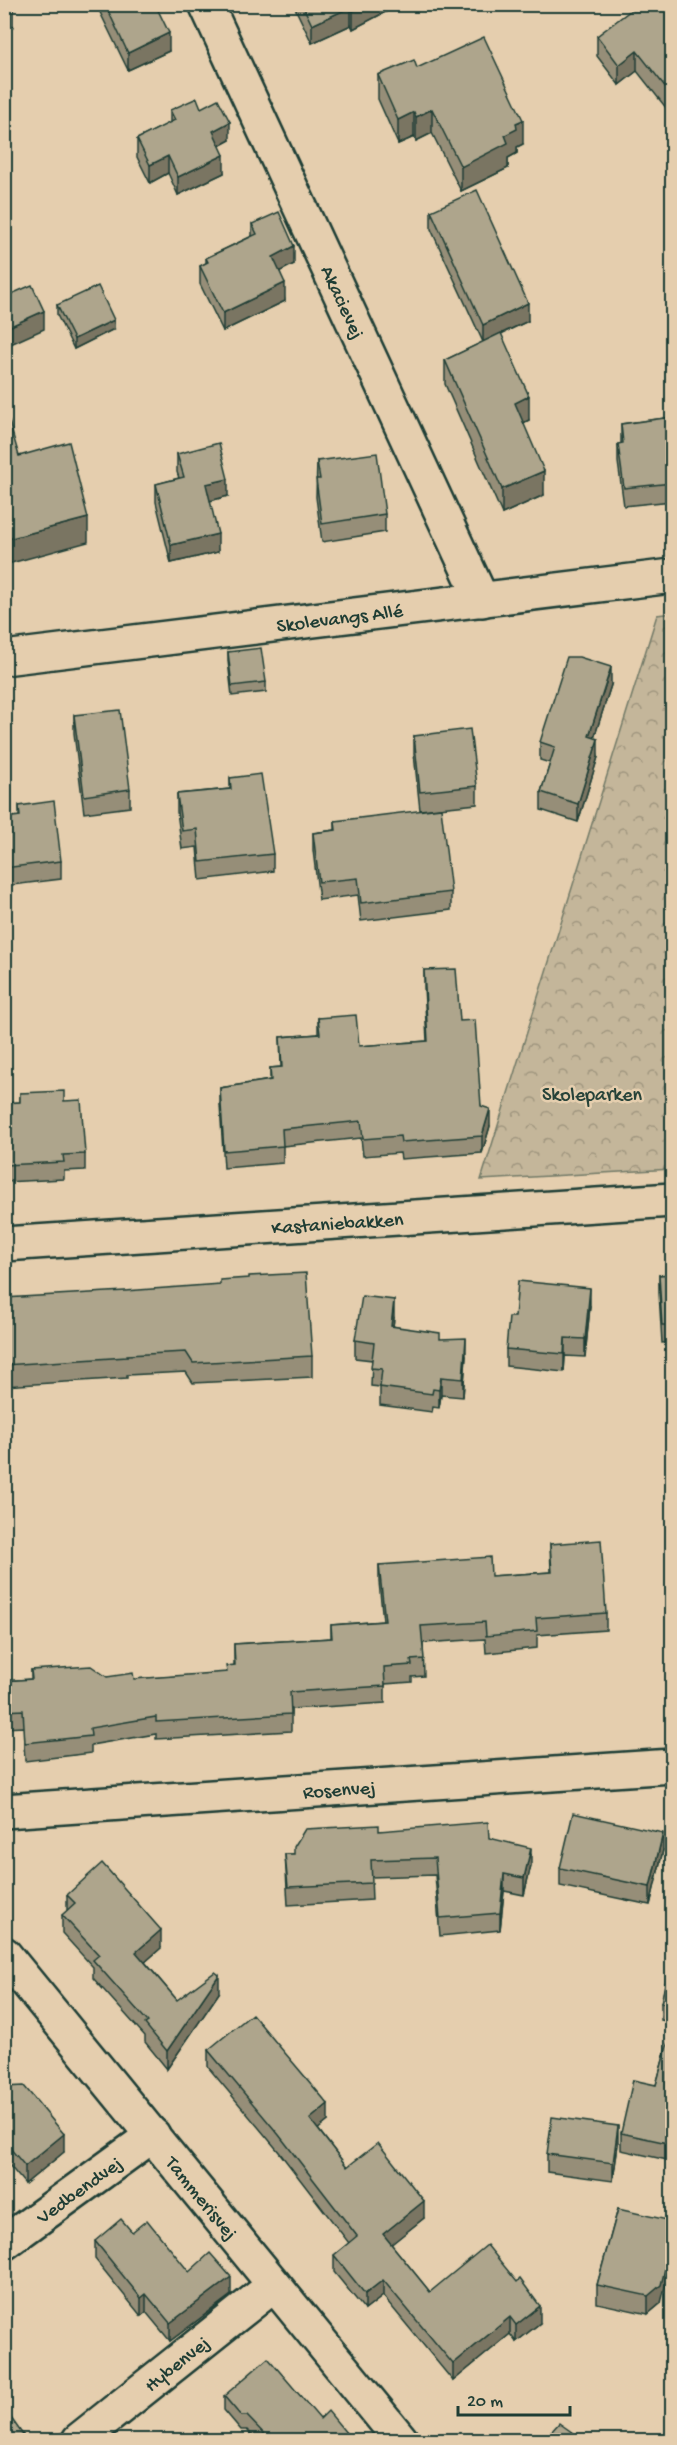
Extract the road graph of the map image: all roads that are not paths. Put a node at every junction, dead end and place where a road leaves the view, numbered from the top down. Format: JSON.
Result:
{"nodes":[{"id":1,"x":206,"y":4,"type":"edge"},
{"id":2,"x":672,"y":576,"type":"edge"},
{"id":3,"x":482,"y":600,"type":"junction"},
{"id":4,"x":4,"y":658,"type":"edge"},
{"id":5,"x":672,"y":1200,"type":"edge"},
{"id":6,"x":4,"y":1244,"type":"edge"},
{"id":7,"x":672,"y":1766,"type":"edge"},
{"id":8,"x":4,"y":1811,"type":"edge"},
{"id":9,"x":4,"y":1954,"type":"edge"},
{"id":10,"x":153,"y":2135,"type":"junction"},
{"id":11,"x":4,"y":2243,"type":"edge"},
{"id":12,"x":274,"y":2285,"type":"junction"},
{"id":13,"x":79,"y":2440,"type":"edge"},
{"id":14,"x":401,"y":2440,"type":"edge"}],
"edges":[{"from":1,"to":3,"type":"street","name":"Akacievej"},
{"from":2,"to":3,"type":"street","name":"Skolevangs Allé"},
{"from":3,"to":4,"type":"street","name":"Skolevangs Allé"},
{"from":5,"to":6,"type":"street","name":"Kastaniebakken"},
{"from":7,"to":8,"type":"street","name":"Rosenvej"},
{"from":9,"to":10,"type":"street","name":"Tammerisvej"},
{"from":10,"to":11,"type":"street","name":"Vedbendvej"},
{"from":10,"to":12,"type":"street","name":"Tammerisvej"},
{"from":12,"to":13,"type":"street","name":"Hybenvej"},
{"from":12,"to":14,"type":"street","name":"Tammerisvej"}]}
